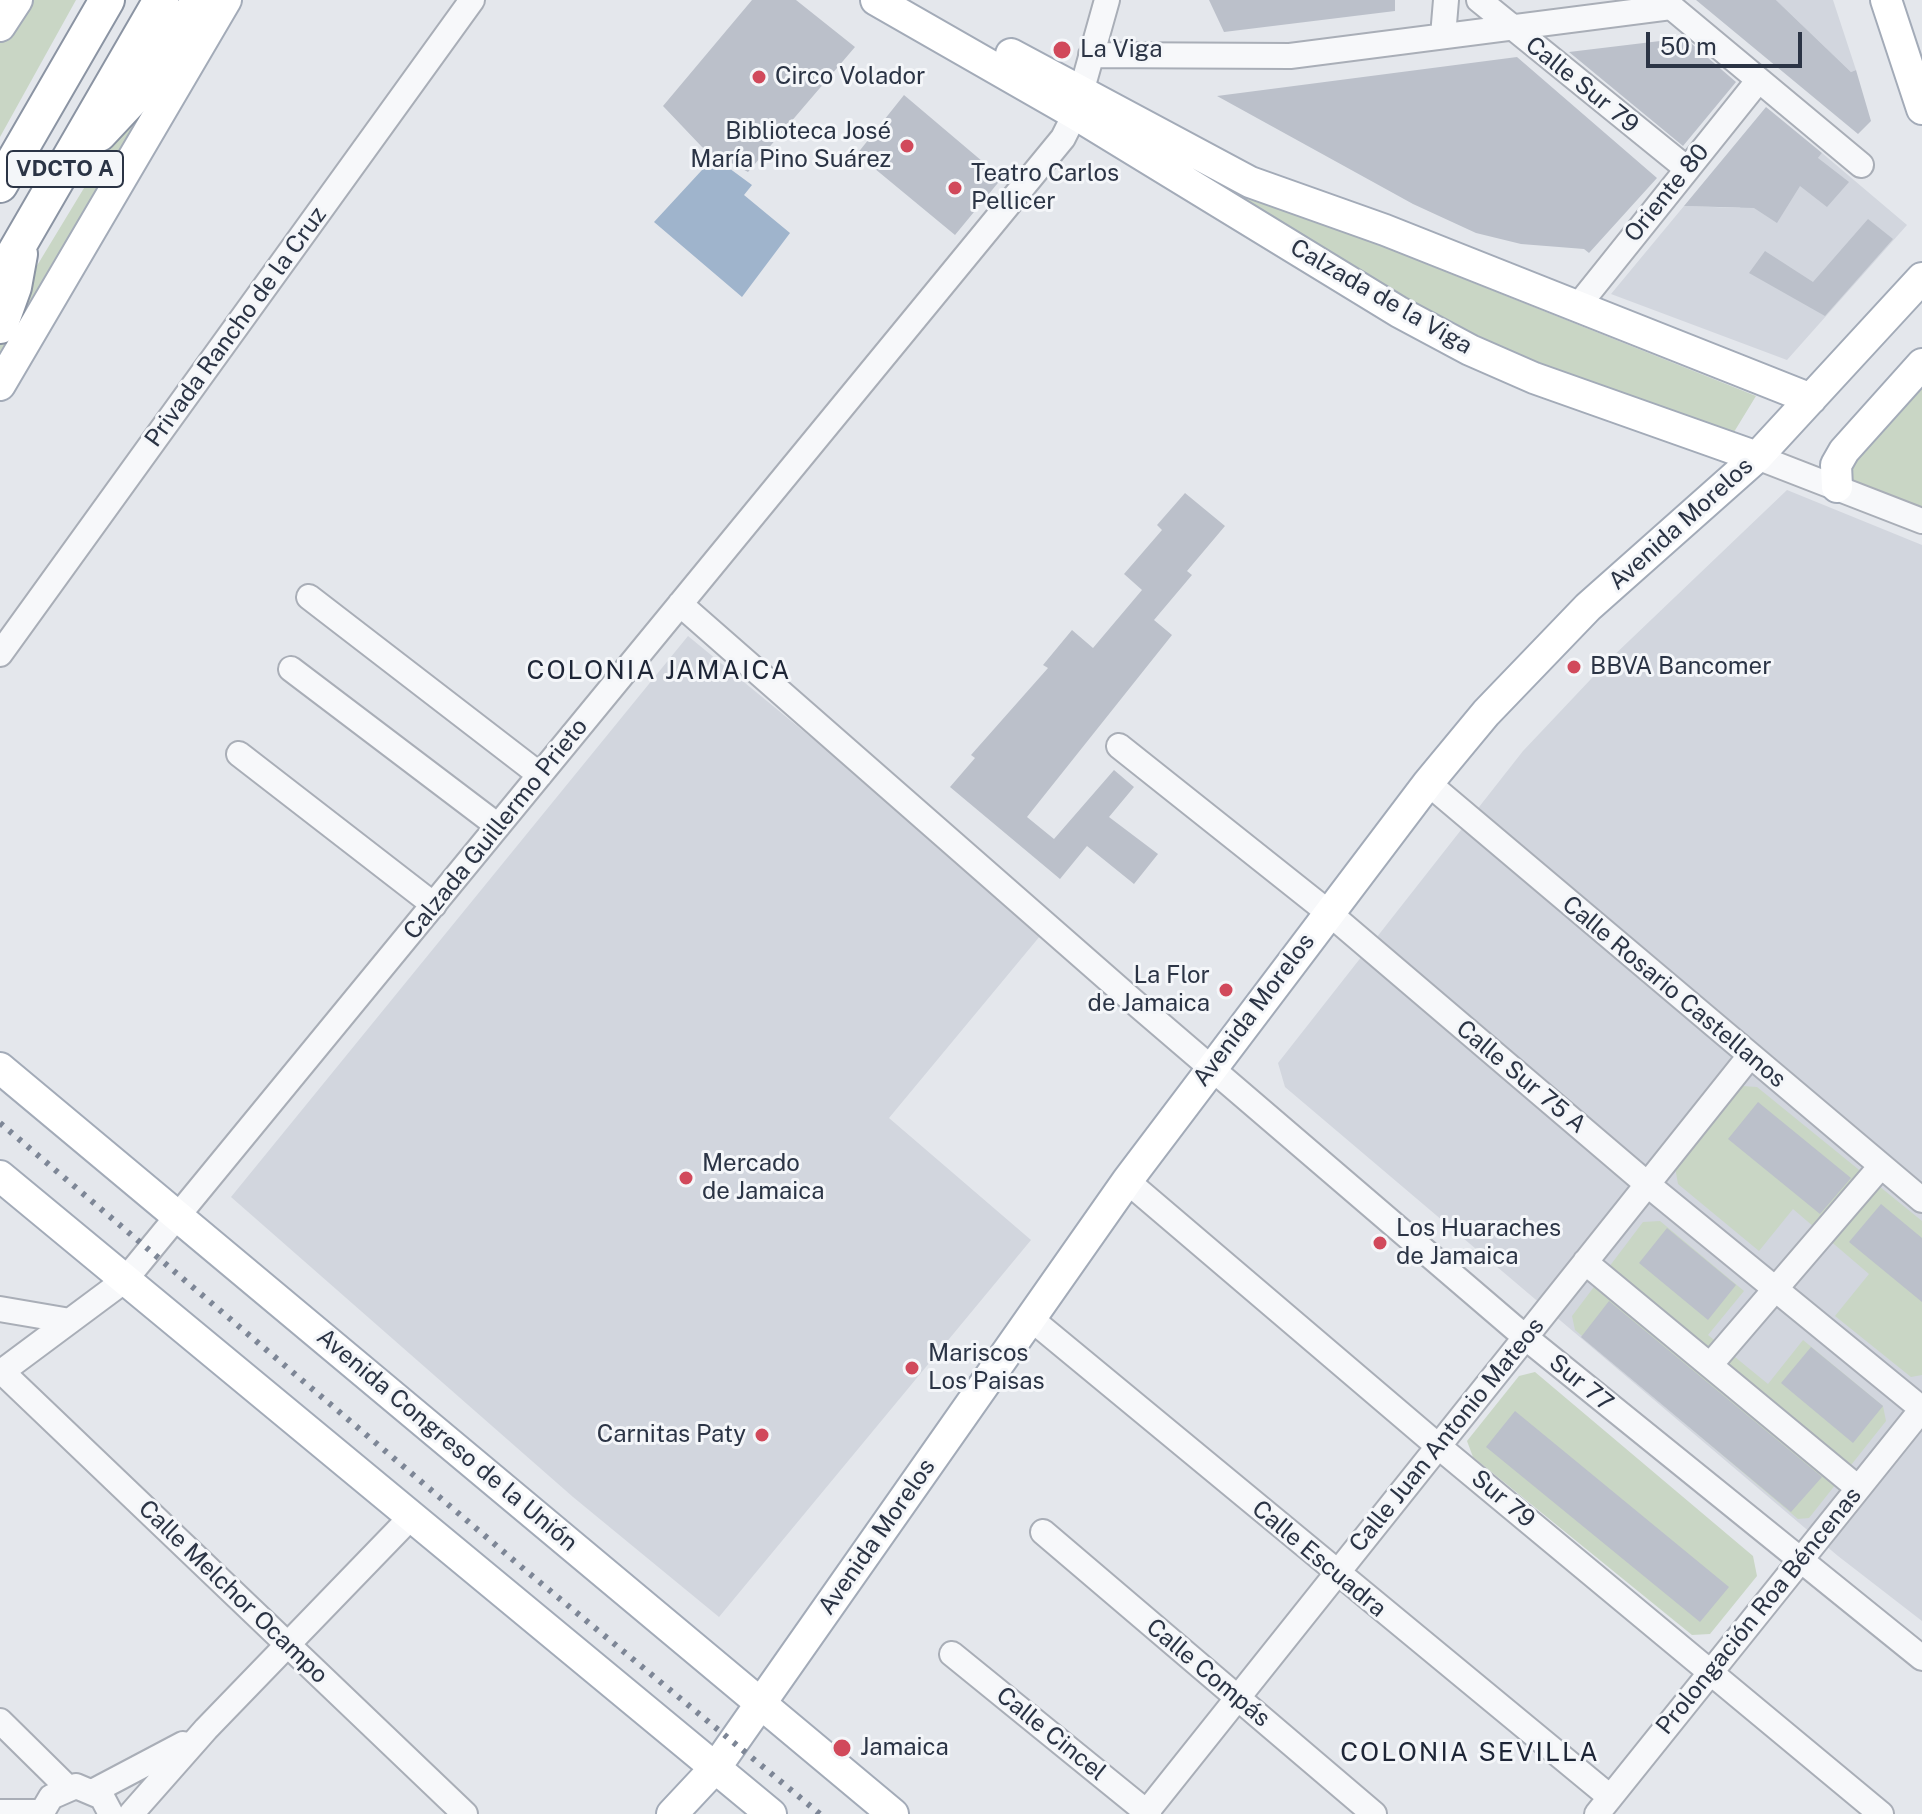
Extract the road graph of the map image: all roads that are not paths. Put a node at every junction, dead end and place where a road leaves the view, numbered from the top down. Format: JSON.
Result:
{"nodes":[{"id":1,"x":17,"y":0,"type":"edge"},
{"id":2,"x":87,"y":0,"type":"edge"},
{"id":3,"x":107,"y":0,"type":"edge"},
{"id":4,"x":161,"y":0,"type":"edge"},
{"id":5,"x":199,"y":0,"type":"edge"},
{"id":6,"x":226,"y":0,"type":"edge"},
{"id":7,"x":472,"y":0,"type":"edge"},
{"id":8,"x":876,"y":0,"type":"edge"},
{"id":9,"x":915,"y":0,"type":"edge"},
{"id":10,"x":1107,"y":0,"type":"edge"},
{"id":11,"x":1446,"y":0,"type":"edge"},
{"id":12,"x":1479,"y":0,"type":"edge"},
{"id":13,"x":1886,"y":0,"type":"edge"},
{"id":14,"x":1667,"y":4,"type":"edge"},
{"id":15,"x":0,"y":26,"type":"edge"},
{"id":16,"x":1510,"y":27,"type":"junction"},
{"id":17,"x":1443,"y":36,"type":"junction"},
{"id":18,"x":1091,"y":55,"type":"junction"},
{"id":19,"x":1758,"y":81,"type":"junction"},
{"id":20,"x":51,"y":97,"type":"junction"},
{"id":21,"x":1078,"y":103,"type":"junction"},
{"id":22,"x":1922,"y":109,"type":"edge"},
{"id":23,"x":71,"y":157,"type":"junction"},
{"id":24,"x":1861,"y":165,"type":"dead end"},
{"id":25,"x":1686,"y":168,"type":"junction"},
{"id":26,"x":1167,"y":170,"type":"junction"},
{"id":27,"x":0,"y":185,"type":"edge"},
{"id":28,"x":1304,"y":204,"type":"junction"},
{"id":29,"x":22,"y":241,"type":"junction"},
{"id":30,"x":0,"y":278,"type":"edge"},
{"id":31,"x":1922,"y":278,"type":"edge"},
{"id":32,"x":1577,"y":307,"type":"junction"},
{"id":33,"x":0,"y":326,"type":"edge"},
{"id":34,"x":1922,"y":364,"type":"edge"},
{"id":35,"x":0,"y":385,"type":"edge"},
{"id":36,"x":1811,"y":399,"type":"junction"},
{"id":37,"x":1757,"y":457,"type":"junction"},
{"id":38,"x":1837,"y":487,"type":"junction"},
{"id":39,"x":1922,"y":521,"type":"edge"},
{"id":40,"x":309,"y":597,"type":"dead end"},
{"id":41,"x":680,"y":604,"type":"junction"},
{"id":42,"x":0,"y":654,"type":"edge"},
{"id":43,"x":291,"y":669,"type":"dead end"},
{"id":44,"x":1119,"y":746,"type":"dead end"},
{"id":45,"x":239,"y":754,"type":"dead end"},
{"id":46,"x":540,"y":775,"type":"junction"},
{"id":47,"x":1428,"y":783,"type":"junction"},
{"id":48,"x":498,"y":826,"type":"junction"},
{"id":49,"x":434,"y":905,"type":"junction"},
{"id":50,"x":1329,"y":913,"type":"junction"},
{"id":51,"x":1749,"y":1057,"type":"junction"},
{"id":52,"x":1211,"y":1066,"type":"junction"},
{"id":53,"x":0,"y":1068,"type":"edge"},
{"id":54,"x":1881,"y":1166,"type":"junction"},
{"id":55,"x":0,"y":1176,"type":"edge"},
{"id":56,"x":1127,"y":1181,"type":"junction"},
{"id":57,"x":1647,"y":1184,"type":"junction"},
{"id":58,"x":1922,"y":1200,"type":"edge"},
{"id":59,"x":179,"y":1215,"type":"junction"},
{"id":60,"x":1585,"y":1262,"type":"junction"},
{"id":61,"x":125,"y":1280,"type":"junction"},
{"id":62,"x":1775,"y":1289,"type":"junction"},
{"id":63,"x":0,"y":1309,"type":"edge"},
{"id":64,"x":1030,"y":1318,"type":"junction"},
{"id":65,"x":70,"y":1321,"type":"junction"},
{"id":66,"x":1525,"y":1337,"type":"junction"},
{"id":67,"x":1711,"y":1364,"type":"junction"},
{"id":68,"x":1,"y":1371,"type":"edge"},
{"id":69,"x":1922,"y":1409,"type":"edge"},
{"id":70,"x":1438,"y":1446,"type":"junction"},
{"id":71,"x":1858,"y":1488,"type":"junction"},
{"id":72,"x":412,"y":1516,"type":"junction"},
{"id":73,"x":1043,"y":1532,"type":"dead end"},
{"id":74,"x":1798,"y":1562,"type":"junction"},
{"id":75,"x":1336,"y":1574,"type":"junction"},
{"id":76,"x":287,"y":1645,"type":"junction"},
{"id":77,"x":952,"y":1654,"type":"dead end"},
{"id":78,"x":1922,"y":1658,"type":"edge"},
{"id":79,"x":1710,"y":1672,"type":"junction"},
{"id":80,"x":1238,"y":1697,"type":"junction"},
{"id":81,"x":761,"y":1703,"type":"junction"},
{"id":82,"x":0,"y":1721,"type":"edge"},
{"id":83,"x":206,"y":1729,"type":"junction"},
{"id":84,"x":716,"y":1767,"type":"junction"},
{"id":85,"x":67,"y":1787,"type":"junction"},
{"id":86,"x":94,"y":1791,"type":"junction"},
{"id":87,"x":1604,"y":1806,"type":"edge"},
{"id":88,"x":0,"y":1812,"type":"edge"},
{"id":89,"x":42,"y":1813,"type":"edge"},
{"id":90,"x":1147,"y":1813,"type":"edge"},
{"id":91,"x":111,"y":1814,"type":"edge"},
{"id":92,"x":131,"y":1814,"type":"edge"},
{"id":93,"x":465,"y":1814,"type":"edge"},
{"id":94,"x":672,"y":1814,"type":"edge"},
{"id":95,"x":771,"y":1814,"type":"edge"},
{"id":96,"x":893,"y":1814,"type":"edge"},
{"id":97,"x":1374,"y":1814,"type":"edge"},
{"id":98,"x":1881,"y":1814,"type":"edge"}],
"edges":[{"from":1,"to":15,"type":"main road"},
{"from":2,"to":20,"type":"highway"},
{"from":3,"to":20,"type":"highway","number":"VDCTO A"},
{"from":4,"to":23,"type":"highway","number":"VDCTO A"},
{"from":5,"to":23,"type":"highway"},
{"from":6,"to":35,"type":"main road"},
{"from":7,"to":42,"type":"street","name":"Privada Rancho de la Cruz"},
{"from":8,"to":21,"type":"main road","name":"Calzada de la Viga"},
{"from":9,"to":21,"type":"main road","name":"Calzada de la Viga"},
{"from":10,"to":18,"type":"street","name":"Calzada Guillermo Prieto"},
{"from":11,"to":17,"type":"street"},
{"from":12,"to":16,"type":"street","name":"Calle Sur 79"},
{"from":13,"to":22,"type":"main road"},
{"from":14,"to":16,"type":"street"},
{"from":14,"to":19,"type":"street"},
{"from":16,"to":17,"type":"street"},
{"from":16,"to":25,"type":"street","name":"Calle Sur 79"},
{"from":17,"to":18,"type":"street"},
{"from":18,"to":21,"type":"street","name":"Calzada Guillermo Prieto"},
{"from":19,"to":24,"type":"street"},
{"from":19,"to":25,"type":"street","name":"Oriente 80"},
{"from":20,"to":27,"type":"highway","number":"VDCTO A"},
{"from":21,"to":26,"type":"main road","name":"Calzada de la Viga"},
{"from":21,"to":28,"type":"main road","name":"Calzada de la Viga"},
{"from":21,"to":41,"type":"street","name":"Calzada Guillermo Prieto"},
{"from":23,"to":29,"type":"highway","number":"VDCTO A"},
{"from":25,"to":32,"type":"street","name":"Oriente 80"},
{"from":26,"to":28,"type":"main road"},
{"from":26,"to":37,"type":"main road","name":"Calzada de la Viga"},
{"from":28,"to":32,"type":"main road","name":"Calzada de la Viga"},
{"from":29,"to":30,"type":"highway","number":"VDCTO A"},
{"from":29,"to":33,"type":"highway"},
{"from":31,"to":36,"type":"main road","name":"Avenida Morelos"},
{"from":32,"to":36,"type":"main road","name":"Calzada de la Viga"},
{"from":34,"to":38,"type":"main road"},
{"from":36,"to":37,"type":"main road","name":"Avenida Morelos"},
{"from":37,"to":38,"type":"street","name":"Calzada de la Viga"},
{"from":37,"to":47,"type":"main road","name":"Avenida Morelos"},
{"from":38,"to":39,"type":"street","name":"Calzada de la Viga"},
{"from":40,"to":46,"type":"street"},
{"from":41,"to":46,"type":"street","name":"Calzada Guillermo Prieto"},
{"from":41,"to":52,"type":"street","name":"Sur 77"},
{"from":43,"to":48,"type":"street"},
{"from":44,"to":50,"type":"street","name":"Calle Sur 75 A"},
{"from":45,"to":49,"type":"street"},
{"from":46,"to":48,"type":"street","name":"Calzada Guillermo Prieto"},
{"from":47,"to":50,"type":"main road","name":"Avenida Morelos"},
{"from":47,"to":51,"type":"street","name":"Calle Rosario Castellanos"},
{"from":48,"to":49,"type":"street","name":"Calzada Guillermo Prieto"},
{"from":49,"to":59,"type":"street","name":"Calzada Guillermo Prieto"},
{"from":50,"to":52,"type":"main road","name":"Avenida Morelos"},
{"from":50,"to":57,"type":"street","name":"Calle Sur 75 A"},
{"from":51,"to":54,"type":"street","name":"Calle Rosario Castellanos"},
{"from":51,"to":57,"type":"street","name":"Calle Juan Antonio Mateos"},
{"from":52,"to":56,"type":"main road","name":"Avenida Morelos"},
{"from":52,"to":66,"type":"street","name":"Sur 77"},
{"from":53,"to":59,"type":"main road","name":"Avenida Congreso de la Unión"},
{"from":54,"to":58,"type":"street","name":"Calle Rosario Castellanos"},
{"from":54,"to":62,"type":"street"},
{"from":55,"to":61,"type":"main road"},
{"from":56,"to":64,"type":"main road","name":"Avenida Morelos"},
{"from":56,"to":70,"type":"street","name":"Sur 79"},
{"from":57,"to":60,"type":"street","name":"Calle Juan Antonio Mateos"},
{"from":57,"to":62,"type":"street","name":"Calle Sur 75 A"},
{"from":59,"to":61,"type":"street","name":"Calzada Guillermo Prieto"},
{"from":59,"to":81,"type":"main road","name":"Avenida Congreso de la Unión"},
{"from":60,"to":66,"type":"street","name":"Calle Juan Antonio Mateos"},
{"from":60,"to":67,"type":"street"},
{"from":61,"to":65,"type":"street","name":"Calzada Guillermo Prieto"},
{"from":61,"to":72,"type":"main road"},
{"from":62,"to":67,"type":"street"},
{"from":62,"to":69,"type":"street","name":"Calle Sur 75 A"},
{"from":63,"to":65,"type":"street"},
{"from":64,"to":75,"type":"street","name":"Calle Escuadra"},
{"from":64,"to":81,"type":"main road","name":"Avenida Morelos"},
{"from":65,"to":68,"type":"street","name":"Calzada Guillermo Prieto"},
{"from":66,"to":70,"type":"street","name":"Calle Juan Antonio Mateos"},
{"from":66,"to":74,"type":"street","name":"Sur 77"},
{"from":67,"to":71,"type":"street"},
{"from":68,"to":76,"type":"street","name":"Calle Melchor Ocampo"},
{"from":69,"to":71,"type":"street","name":"Prolongación Roa Béncenas"},
{"from":70,"to":75,"type":"street","name":"Calle Juan Antonio Mateos"},
{"from":70,"to":79,"type":"street","name":"Sur 79"},
{"from":71,"to":74,"type":"street","name":"Prolongación Roa Béncenas"},
{"from":72,"to":76,"type":"street"},
{"from":72,"to":84,"type":"main road"},
{"from":73,"to":80,"type":"street","name":"Calle Compás"},
{"from":74,"to":78,"type":"street","name":"Sur 77"},
{"from":74,"to":79,"type":"street","name":"Prolongación Roa Béncenas"},
{"from":75,"to":80,"type":"street","name":"Calle Juan Antonio Mateos"},
{"from":75,"to":87,"type":"street","name":"Calle Escuadra"},
{"from":76,"to":83,"type":"street"},
{"from":76,"to":93,"type":"street","name":"Calle Melchor Ocampo"},
{"from":77,"to":90,"type":"street","name":"Calle Cincel"},
{"from":79,"to":87,"type":"street","name":"Prolongación Roa Béncenas"},
{"from":79,"to":98,"type":"street","name":"Sur 79"},
{"from":80,"to":90,"type":"street","name":"Calle Juan Antonio Mateos"},
{"from":80,"to":97,"type":"street","name":"Calle Compás"},
{"from":81,"to":84,"type":"main road","name":"Avenida Morelos"},
{"from":81,"to":96,"type":"main road","name":"Avenida Congreso de la Unión"},
{"from":82,"to":85,"type":"street"},
{"from":83,"to":86,"type":"street"},
{"from":83,"to":92,"type":"street"},
{"from":84,"to":94,"type":"main road","name":"Avenida Morelos"},
{"from":84,"to":95,"type":"main road"},
{"from":85,"to":86,"type":"street"},
{"from":85,"to":89,"type":"street"},
{"from":86,"to":91,"type":"street"},
{"from":88,"to":89,"type":"street"}]}
